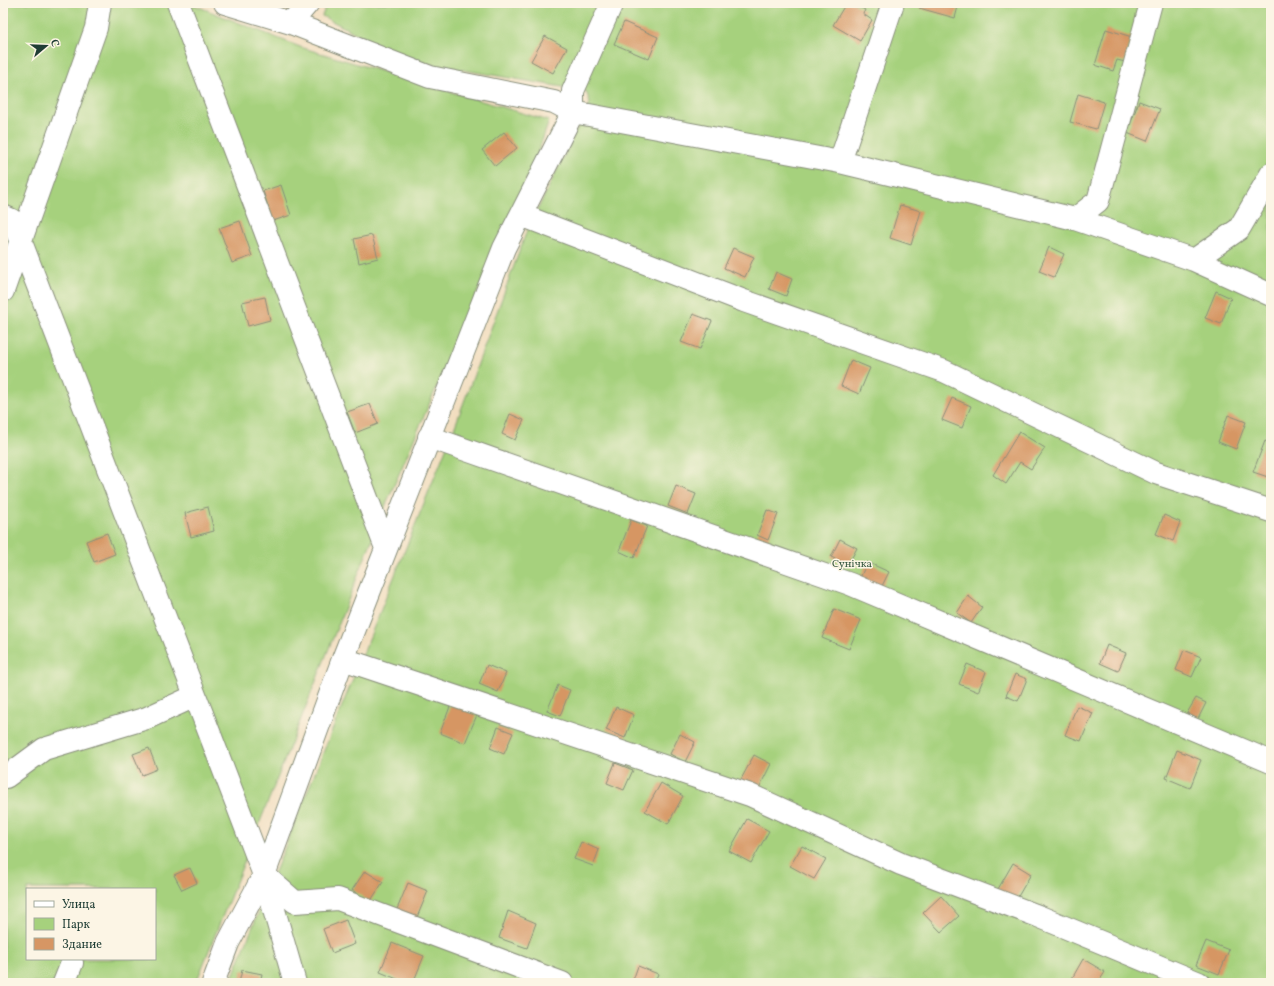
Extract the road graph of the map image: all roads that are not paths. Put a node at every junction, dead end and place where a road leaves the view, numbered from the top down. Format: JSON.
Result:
{"nodes":[{"id":1,"x":100,"y":3,"type":"edge"},
{"id":2,"x":178,"y":3,"type":"edge"},
{"id":3,"x":225,"y":3,"type":"edge"},
{"id":4,"x":308,"y":3,"type":"edge"},
{"id":5,"x":612,"y":3,"type":"edge"},
{"id":6,"x":893,"y":3,"type":"edge"},
{"id":7,"x":1151,"y":3,"type":"edge"},
{"id":8,"x":291,"y":23,"type":"junction"},
{"id":9,"x":573,"y":112,"type":"junction"},
{"id":10,"x":840,"y":162,"type":"junction"},
{"id":11,"x":1271,"y":174,"type":"edge"},
{"id":12,"x":521,"y":215,"type":"junction"},
{"id":13,"x":3,"y":216,"type":"edge"},
{"id":14,"x":1075,"y":219,"type":"junction"},
{"id":15,"x":21,"y":242,"type":"junction"},
{"id":16,"x":1194,"y":260,"type":"junction"},
{"id":17,"x":3,"y":291,"type":"edge"},
{"id":18,"x":1271,"y":295,"type":"edge"},
{"id":19,"x":429,"y":437,"type":"junction"},
{"id":20,"x":1271,"y":511,"type":"edge"},
{"id":21,"x":386,"y":548,"type":"junction"},
{"id":22,"x":343,"y":659,"type":"junction"},
{"id":23,"x":195,"y":696,"type":"junction"},
{"id":24,"x":1271,"y":762,"type":"edge"},
{"id":25,"x":6,"y":777,"type":"dead end"},
{"id":26,"x":264,"y":875,"type":"junction"},
{"id":27,"x":72,"y":963,"type":"dead end"},
{"id":28,"x":64,"y":983,"type":"edge"},
{"id":29,"x":213,"y":983,"type":"edge"},
{"id":30,"x":295,"y":983,"type":"edge"},
{"id":31,"x":562,"y":983,"type":"edge"},
{"id":32,"x":1199,"y":983,"type":"edge"}],
"edges":[{"from":1,"to":15,"type":"street"},
{"from":2,"to":21,"type":"street"},
{"from":3,"to":8,"type":"street"},
{"from":4,"to":8,"type":"street"},
{"from":5,"to":9,"type":"street"},
{"from":6,"to":10,"type":"street"},
{"from":7,"to":14,"type":"street"},
{"from":8,"to":9,"type":"street"},
{"from":9,"to":10,"type":"street"},
{"from":9,"to":12,"type":"street"},
{"from":10,"to":14,"type":"street"},
{"from":11,"to":16,"type":"street"},
{"from":12,"to":19,"type":"street"},
{"from":12,"to":20,"type":"street"},
{"from":13,"to":15,"type":"street"},
{"from":14,"to":16,"type":"street"},
{"from":15,"to":17,"type":"street"},
{"from":15,"to":23,"type":"street"},
{"from":16,"to":18,"type":"street"},
{"from":19,"to":21,"type":"street"},
{"from":19,"to":24,"type":"street"},
{"from":21,"to":22,"type":"street"},
{"from":22,"to":26,"type":"street"},
{"from":22,"to":32,"type":"street"},
{"from":23,"to":25,"type":"street"},
{"from":23,"to":26,"type":"street"},
{"from":26,"to":29,"type":"street"},
{"from":26,"to":30,"type":"street"},
{"from":26,"to":31,"type":"street"},
{"from":27,"to":28,"type":"street"}]}
